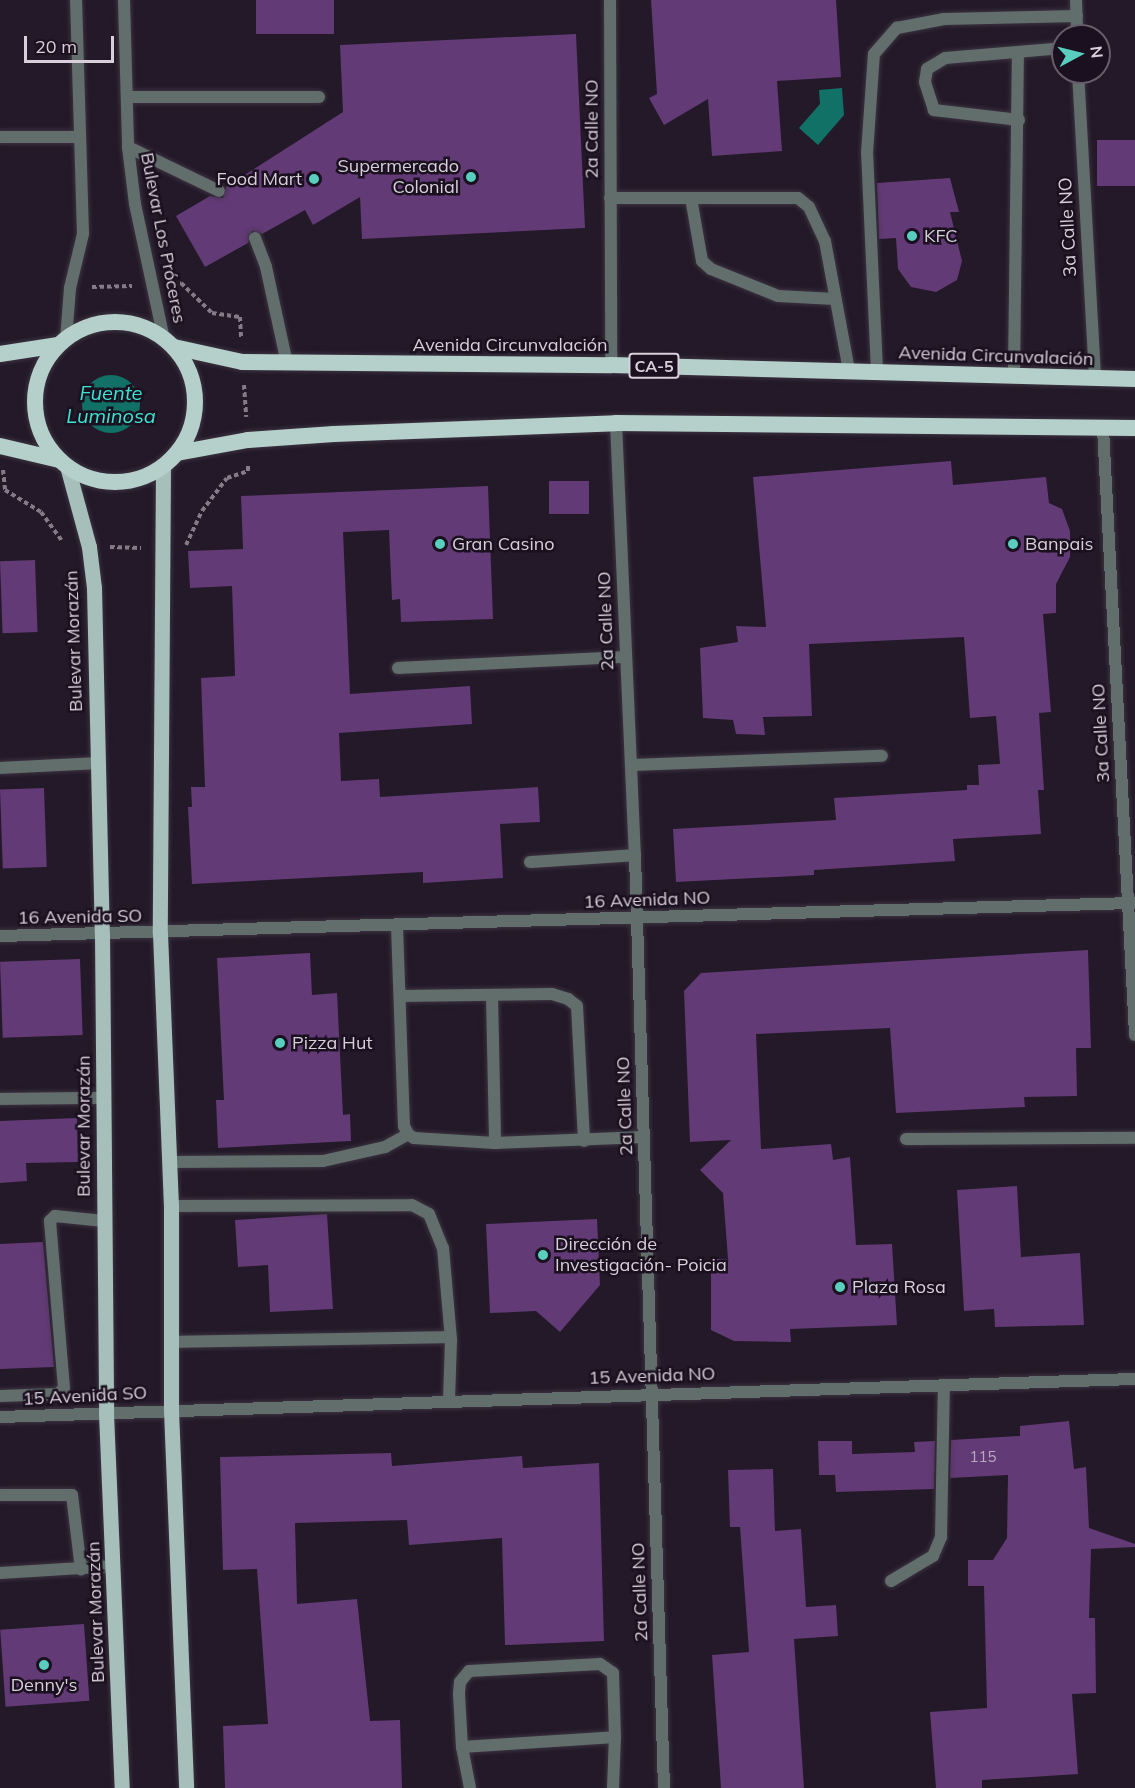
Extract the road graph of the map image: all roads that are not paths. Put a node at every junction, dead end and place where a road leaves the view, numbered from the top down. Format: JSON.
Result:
{"nodes":[{"id":1,"x":76,"y":0,"type":"edge"},
{"id":2,"x":124,"y":0,"type":"edge"},
{"id":3,"x":609,"y":0,"type":"edge"},
{"id":4,"x":1077,"y":0,"type":"edge"},
{"id":5,"x":1077,"y":16,"type":"junction"},
{"id":6,"x":1077,"y":24,"type":"edge"},
{"id":7,"x":1051,"y":50,"type":"edge"},
{"id":8,"x":1018,"y":54,"type":"junction"},
{"id":9,"x":1079,"y":84,"type":"edge"},
{"id":10,"x":128,"y":97,"type":"junction"},
{"id":11,"x":319,"y":97,"type":"dead end"},
{"id":12,"x":1019,"y":120,"type":"junction"},
{"id":13,"x":0,"y":137,"type":"edge"},
{"id":14,"x":80,"y":137,"type":"junction"},
{"id":15,"x":128,"y":147,"type":"junction"},
{"id":16,"x":219,"y":191,"type":"dead end"},
{"id":17,"x":610,"y":198,"type":"junction"},
{"id":18,"x":691,"y":198,"type":"junction"},
{"id":19,"x":255,"y":238,"type":"dead end"},
{"id":20,"x":835,"y":299,"type":"junction"},
{"id":21,"x":62,"y":342,"type":"junction"},
{"id":22,"x":169,"y":343,"type":"junction"},
{"id":23,"x":0,"y":354,"type":"edge"},
{"id":24,"x":287,"y":363,"type":"junction"},
{"id":25,"x":611,"y":365,"type":"junction"},
{"id":26,"x":849,"y":370,"type":"junction"},
{"id":27,"x":877,"y":371,"type":"junction"},
{"id":28,"x":1014,"y":374,"type":"junction"},
{"id":29,"x":1095,"y":379,"type":"junction"},
{"id":30,"x":1135,"y":379,"type":"edge"},
{"id":31,"x":616,"y":423,"type":"junction"},
{"id":32,"x":1103,"y":428,"type":"junction"},
{"id":33,"x":1135,"y":428,"type":"edge"},
{"id":34,"x":0,"y":446,"type":"edge"},
{"id":35,"x":177,"y":453,"type":"junction"},
{"id":36,"x":63,"y":463,"type":"junction"},
{"id":37,"x":163,"y":467,"type":"junction"},
{"id":38,"x":625,"y":657,"type":"junction"},
{"id":39,"x":398,"y":668,"type":"dead end"},
{"id":40,"x":882,"y":756,"type":"dead end"},
{"id":41,"x":98,"y":763,"type":"junction"},
{"id":42,"x":631,"y":765,"type":"junction"},
{"id":43,"x":0,"y":768,"type":"edge"},
{"id":44,"x":635,"y":855,"type":"junction"},
{"id":45,"x":530,"y":862,"type":"dead end"},
{"id":46,"x":1132,"y":903,"type":"edge"},
{"id":47,"x":636,"y":919,"type":"junction"},
{"id":48,"x":397,"y":926,"type":"junction"},
{"id":49,"x":160,"y":933,"type":"junction"},
{"id":50,"x":102,"y":934,"type":"junction"},
{"id":51,"x":0,"y":936,"type":"edge"},
{"id":52,"x":492,"y":995,"type":"junction"},
{"id":53,"x":1134,"y":995,"type":"edge"},
{"id":54,"x":400,"y":996,"type":"junction"},
{"id":55,"x":1135,"y":1035,"type":"edge"},
{"id":56,"x":103,"y":1098,"type":"junction"},
{"id":57,"x":0,"y":1099,"type":"edge"},
{"id":58,"x":408,"y":1134,"type":"junction"},
{"id":59,"x":644,"y":1137,"type":"junction"},
{"id":60,"x":906,"y":1138,"type":"dead end"},
{"id":61,"x":1135,"y":1138,"type":"edge"},
{"id":62,"x":584,"y":1141,"type":"junction"},
{"id":63,"x":495,"y":1143,"type":"junction"},
{"id":64,"x":169,"y":1162,"type":"junction"},
{"id":65,"x":171,"y":1206,"type":"junction"},
{"id":66,"x":104,"y":1221,"type":"junction"},
{"id":67,"x":450,"y":1337,"type":"junction"},
{"id":68,"x":171,"y":1342,"type":"junction"},
{"id":69,"x":1135,"y":1379,"type":"edge"},
{"id":70,"x":944,"y":1385,"type":"junction"},
{"id":71,"x":653,"y":1394,"type":"junction"},
{"id":72,"x":0,"y":1396,"type":"edge"},
{"id":73,"x":449,"y":1401,"type":"junction"},
{"id":74,"x":171,"y":1410,"type":"junction"},
{"id":75,"x":106,"y":1413,"type":"junction"},
{"id":76,"x":0,"y":1417,"type":"edge"},
{"id":77,"x":0,"y":1495,"type":"edge"},
{"id":78,"x":114,"y":1566,"type":"junction"},
{"id":79,"x":81,"y":1569,"type":"junction"},
{"id":80,"x":0,"y":1573,"type":"edge"},
{"id":81,"x":891,"y":1581,"type":"dead end"},
{"id":82,"x":615,"y":1737,"type":"junction"},
{"id":83,"x":462,"y":1748,"type":"junction"},
{"id":84,"x":122,"y":1788,"type":"edge"},
{"id":85,"x":186,"y":1788,"type":"edge"},
{"id":86,"x":470,"y":1788,"type":"edge"},
{"id":87,"x":613,"y":1788,"type":"edge"},
{"id":88,"x":664,"y":1788,"type":"edge"}],
"edges":[{"from":1,"to":14,"type":"street"},
{"from":2,"to":10,"type":"street","name":"Bulevar Los Próceres"},
{"from":3,"to":17,"type":"street","name":"2a Calle NO"},
{"from":4,"to":5,"type":"street"},
{"from":5,"to":6,"type":"street"},
{"from":5,"to":27,"type":"street"},
{"from":7,"to":8,"type":"street"},
{"from":8,"to":12,"type":"street"},
{"from":8,"to":12,"type":"street"},
{"from":9,"to":29,"type":"street","name":"3a Calle NO"},
{"from":10,"to":11,"type":"street"},
{"from":10,"to":15,"type":"street","name":"Bulevar Los Próceres"},
{"from":12,"to":28,"type":"street"},
{"from":13,"to":14,"type":"street"},
{"from":14,"to":21,"type":"street"},
{"from":15,"to":16,"type":"street"},
{"from":15,"to":22,"type":"street","name":"Bulevar Los Próceres"},
{"from":17,"to":18,"type":"street"},
{"from":17,"to":25,"type":"street","name":"2a Calle NO"},
{"from":18,"to":20,"type":"street"},
{"from":18,"to":20,"type":"street"},
{"from":19,"to":24,"type":"street"},
{"from":20,"to":26,"type":"street"},
{"from":21,"to":22,"type":"highway","number":"CA-5"},
{"from":21,"to":23,"type":"highway","number":"CA-5"},
{"from":21,"to":36,"type":"highway"},
{"from":22,"to":24,"type":"highway","name":"Avenida Circunvalación","number":"CA-5"},
{"from":22,"to":35,"type":"highway"},
{"from":24,"to":25,"type":"highway","name":"Avenida Circunvalación","number":"CA-5"},
{"from":25,"to":26,"type":"highway","name":"Avenida Circunvalación","number":"CA-5"},
{"from":26,"to":27,"type":"highway","name":"Avenida Circunvalación","number":"CA-5"},
{"from":27,"to":28,"type":"highway","name":"Avenida Circunvalación","number":"CA-5"},
{"from":28,"to":29,"type":"highway","name":"Avenida Circunvalación","number":"CA-5"},
{"from":29,"to":30,"type":"highway","name":"Avenida Circunvalación","number":"CA-5"},
{"from":31,"to":32,"type":"highway"},
{"from":31,"to":35,"type":"highway"},
{"from":31,"to":38,"type":"street","name":"2a Calle NO"},
{"from":32,"to":33,"type":"highway"},
{"from":32,"to":46,"type":"street","name":"3a Calle NO"},
{"from":34,"to":36,"type":"highway"},
{"from":35,"to":37,"type":"highway"},
{"from":36,"to":37,"type":"highway"},
{"from":36,"to":41,"type":"main road","name":"Bulevar Morazán"},
{"from":37,"to":49,"type":"main road"},
{"from":38,"to":39,"type":"street"},
{"from":38,"to":42,"type":"street","name":"2a Calle NO"},
{"from":40,"to":42,"type":"street"},
{"from":41,"to":43,"type":"street"},
{"from":41,"to":50,"type":"main road","name":"Bulevar Morazán"},
{"from":42,"to":44,"type":"street","name":"2a Calle NO"},
{"from":44,"to":45,"type":"street"},
{"from":44,"to":47,"type":"street","name":"2a Calle NO"},
{"from":46,"to":47,"type":"street","name":"16 Avenida NO"},
{"from":46,"to":53,"type":"street","name":"3a Calle NO"},
{"from":47,"to":48,"type":"street","name":"16 Avenida NO"},
{"from":47,"to":59,"type":"street","name":"2a Calle NO"},
{"from":48,"to":49,"type":"street","name":"16 Avenida NO"},
{"from":48,"to":54,"type":"street"},
{"from":49,"to":50,"type":"street","name":"16 Avenida SO"},
{"from":49,"to":64,"type":"main road"},
{"from":50,"to":51,"type":"street","name":"16 Avenida SO"},
{"from":50,"to":56,"type":"main road","name":"Bulevar Morazán"},
{"from":52,"to":54,"type":"street"},
{"from":52,"to":62,"type":"street"},
{"from":52,"to":63,"type":"street"},
{"from":53,"to":55,"type":"street","name":"3a Calle NO"},
{"from":54,"to":58,"type":"street"},
{"from":56,"to":57,"type":"street"},
{"from":56,"to":66,"type":"main road","name":"Bulevar Morazán"},
{"from":58,"to":63,"type":"street"},
{"from":58,"to":64,"type":"street"},
{"from":59,"to":62,"type":"street"},
{"from":59,"to":71,"type":"street","name":"2a Calle NO"},
{"from":60,"to":61,"type":"street"},
{"from":62,"to":63,"type":"street"},
{"from":64,"to":65,"type":"main road"},
{"from":65,"to":67,"type":"street"},
{"from":65,"to":68,"type":"main road"},
{"from":66,"to":72,"type":"street"},
{"from":66,"to":75,"type":"main road","name":"Bulevar Morazán"},
{"from":67,"to":68,"type":"street"},
{"from":67,"to":73,"type":"street"},
{"from":68,"to":74,"type":"main road"},
{"from":69,"to":70,"type":"street","name":"15 Avenida NO"},
{"from":70,"to":71,"type":"street","name":"15 Avenida NO"},
{"from":70,"to":81,"type":"street"},
{"from":71,"to":73,"type":"street","name":"15 Avenida NO"},
{"from":71,"to":88,"type":"street","name":"2a Calle NO"},
{"from":73,"to":74,"type":"street","name":"15 Avenida NO"},
{"from":74,"to":75,"type":"street","name":"15 Avenida SO"},
{"from":74,"to":85,"type":"main road"},
{"from":75,"to":76,"type":"street","name":"15 Avenida SO"},
{"from":75,"to":78,"type":"main road","name":"Bulevar Morazán"},
{"from":77,"to":79,"type":"street"},
{"from":78,"to":79,"type":"street"},
{"from":78,"to":84,"type":"main road","name":"Bulevar Morazán"},
{"from":79,"to":80,"type":"street"},
{"from":82,"to":83,"type":"street"},
{"from":82,"to":83,"type":"street"},
{"from":82,"to":87,"type":"street"},
{"from":83,"to":86,"type":"street"}]}
